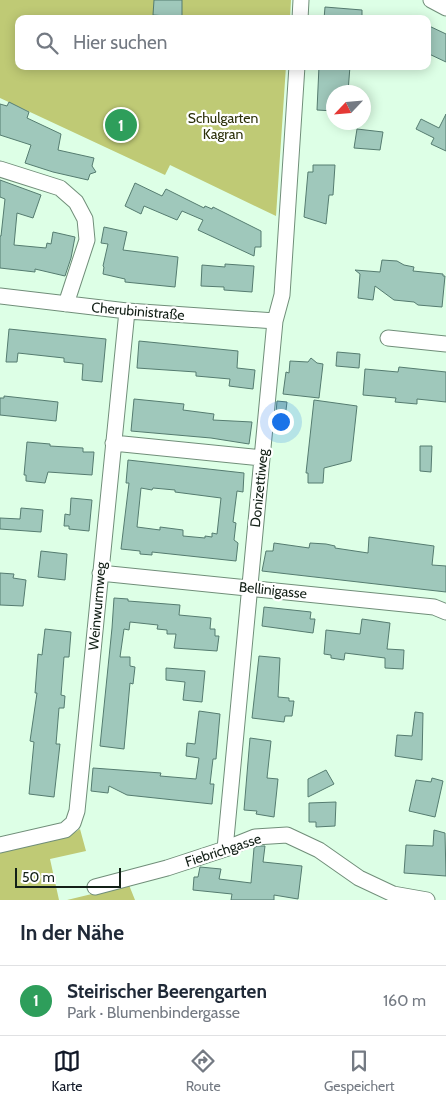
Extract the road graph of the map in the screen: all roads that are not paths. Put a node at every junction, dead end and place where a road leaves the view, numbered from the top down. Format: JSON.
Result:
{"nodes":[{"id":1,"x":301,"y":0,"type":"edge"},
{"id":2,"x":431,"y":0,"type":"edge"},
{"id":3,"x":446,"y":8,"type":"edge"},
{"id":4,"x":300,"y":15,"type":"edge"},
{"id":5,"x":297,"y":70,"type":"edge"},
{"id":6,"x":0,"y":169,"type":"edge"},
{"id":7,"x":0,"y":296,"type":"edge"},
{"id":8,"x":66,"y":304,"type":"junction"},
{"id":9,"x":127,"y":311,"type":"junction"},
{"id":10,"x":275,"y":321,"type":"junction"},
{"id":11,"x":388,"y":338,"type":"dead end"},
{"id":12,"x":446,"y":344,"type":"edge"},
{"id":13,"x":113,"y":443,"type":"junction"},
{"id":14,"x":262,"y":458,"type":"junction"},
{"id":15,"x":100,"y":573,"type":"junction"},
{"id":16,"x":249,"y":588,"type":"junction"},
{"id":17,"x":446,"y":612,"type":"edge"},
{"id":18,"x":0,"y":845,"type":"edge"},
{"id":19,"x":224,"y":849,"type":"junction"},
{"id":20,"x":95,"y":887,"type":"dead end"},
{"id":21,"x":428,"y":900,"type":"edge"}],
"edges":[{"from":1,"to":4,"type":"street"},
{"from":2,"to":3,"type":"street"},
{"from":5,"to":10,"type":"street","name":"Donizettiweg"},
{"from":6,"to":8,"type":"street"},
{"from":7,"to":8,"type":"street","name":"Cherubinistraße"},
{"from":8,"to":9,"type":"street","name":"Cherubinistraße"},
{"from":9,"to":10,"type":"street","name":"Cherubinistraße"},
{"from":9,"to":13,"type":"street","name":"Weinwurmweg"},
{"from":10,"to":14,"type":"street","name":"Donizettiweg"},
{"from":11,"to":12,"type":"street"},
{"from":13,"to":14,"type":"street"},
{"from":13,"to":15,"type":"street","name":"Weinwurmweg"},
{"from":14,"to":16,"type":"street","name":"Donizettiweg"},
{"from":15,"to":16,"type":"street","name":"Bellinigasse"},
{"from":15,"to":18,"type":"street","name":"Weinwurmweg"},
{"from":16,"to":17,"type":"street","name":"Bellinigasse"},
{"from":16,"to":19,"type":"street","name":"Donizettiweg"},
{"from":19,"to":20,"type":"street","name":"Fiebrichgasse"},
{"from":19,"to":21,"type":"street","name":"Fiebrichgasse"}]}
